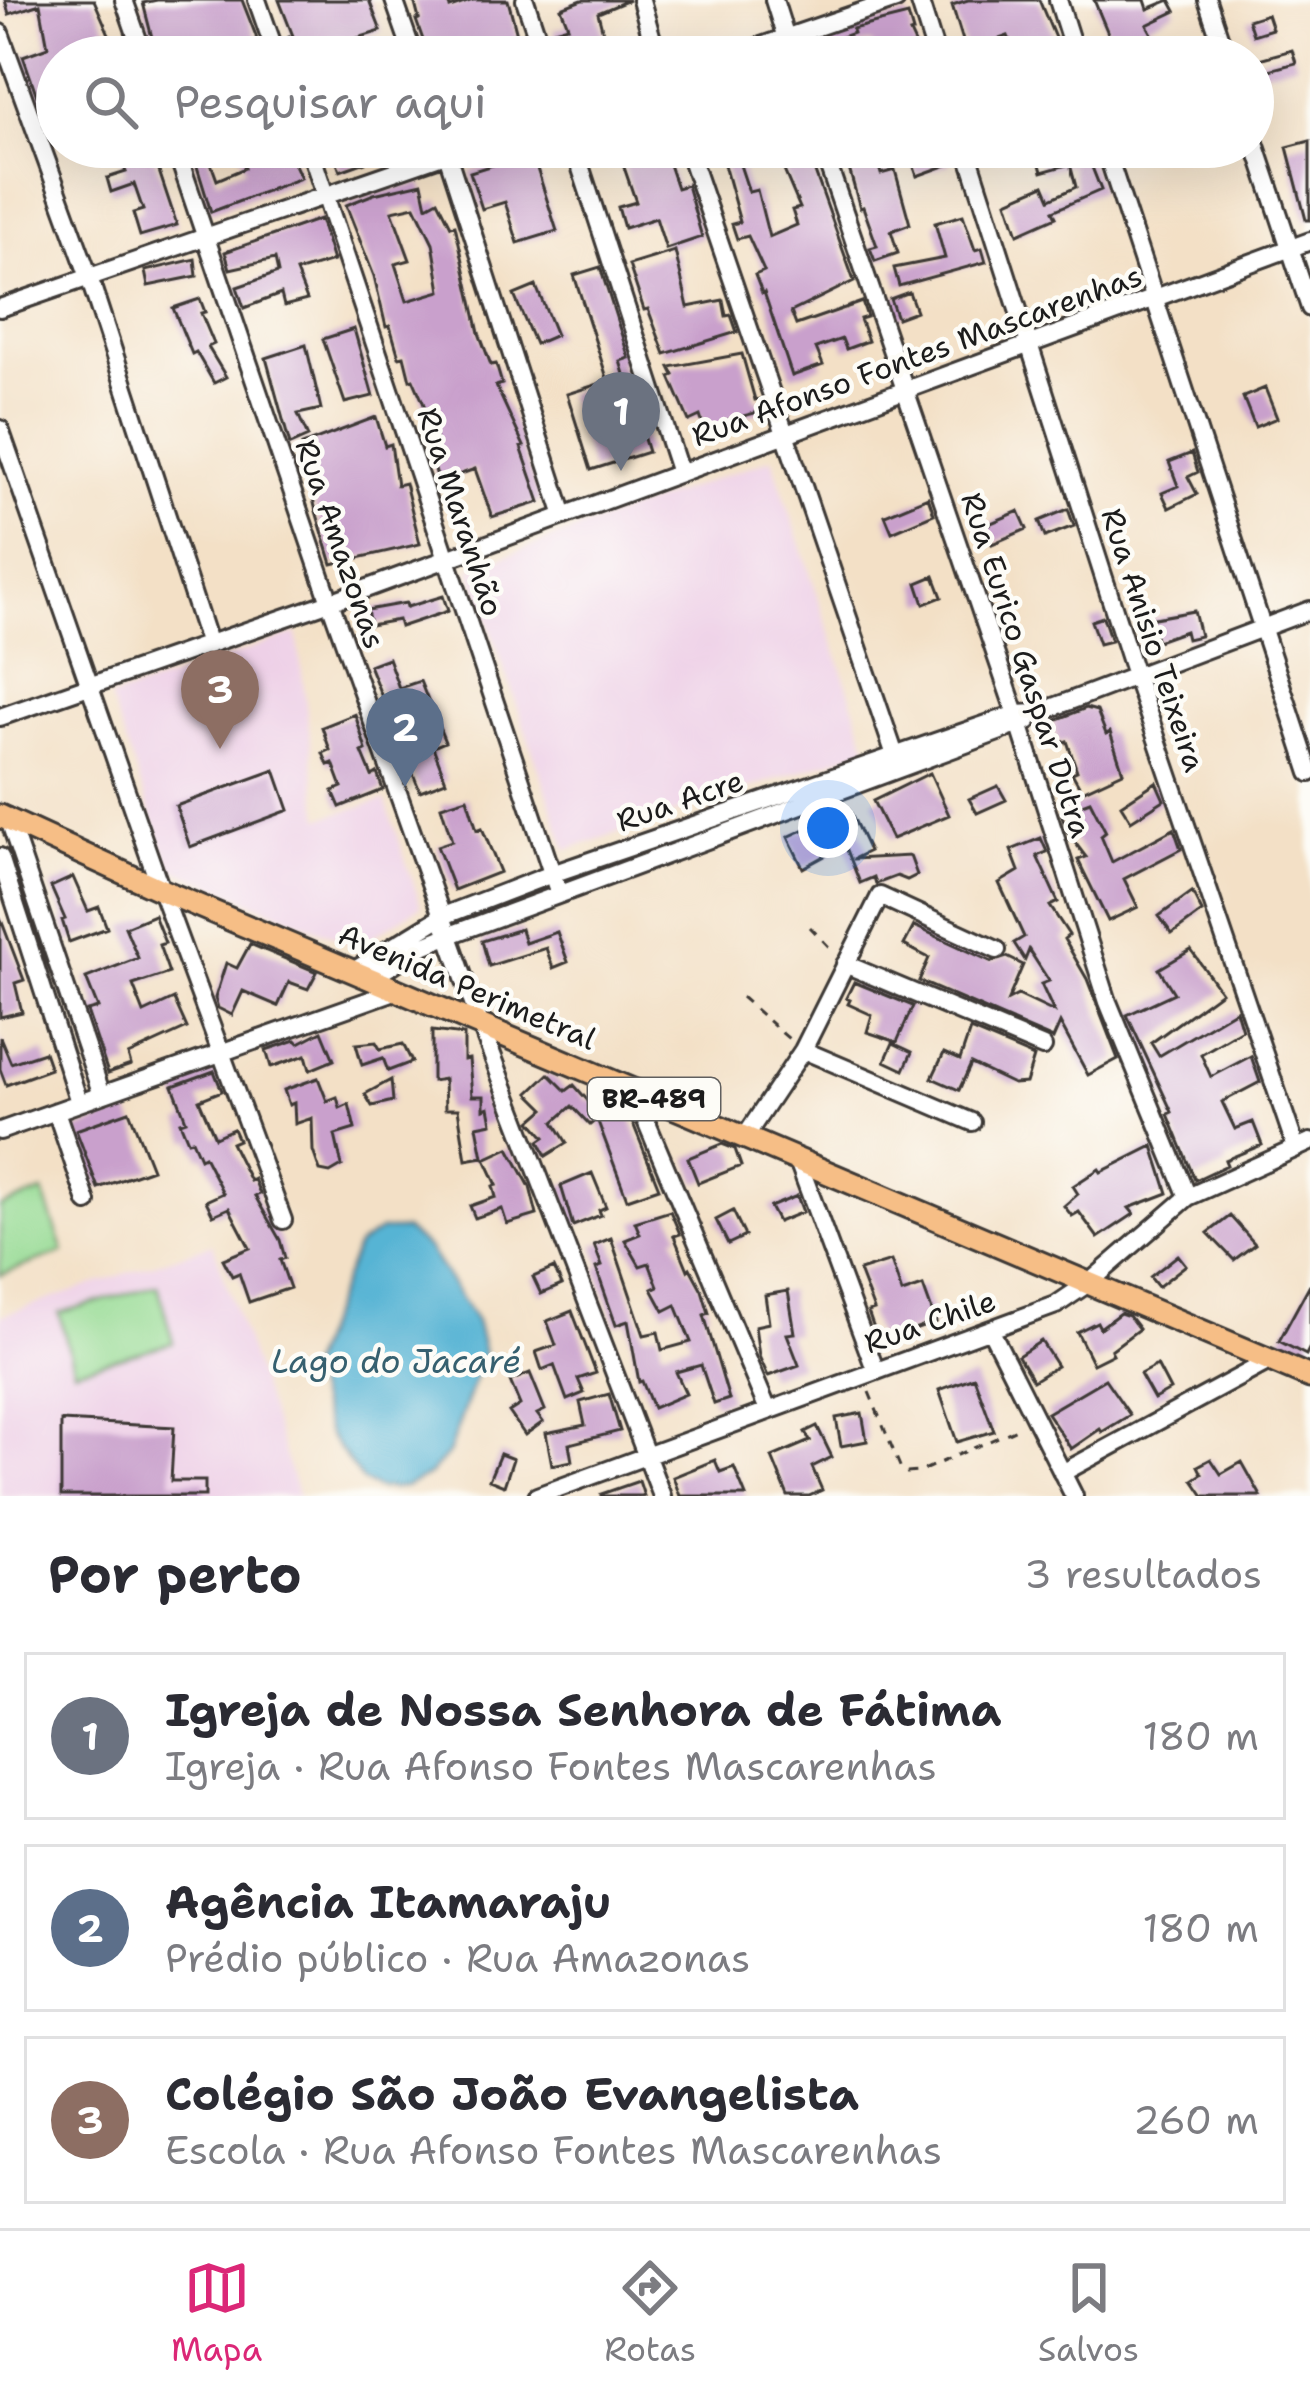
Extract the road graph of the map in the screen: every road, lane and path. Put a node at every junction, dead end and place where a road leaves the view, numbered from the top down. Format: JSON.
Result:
{"nodes":[{"id":1,"x":124,"y":0,"type":"edge"},
{"id":2,"x":257,"y":0,"type":"edge"},
{"id":3,"x":394,"y":0,"type":"edge"},
{"id":4,"x":525,"y":0,"type":"edge"},
{"id":5,"x":641,"y":0,"type":"edge"},
{"id":6,"x":774,"y":0,"type":"edge"},
{"id":7,"x":896,"y":0,"type":"edge"},
{"id":8,"x":919,"y":0,"type":"edge"},
{"id":9,"x":1058,"y":0,"type":"edge"},
{"id":10,"x":1207,"y":0,"type":"edge"},
{"id":11,"x":0,"y":34,"type":"edge"},
{"id":12,"x":137,"y":36,"type":"edge"},
{"id":13,"x":270,"y":36,"type":"edge"},
{"id":14,"x":407,"y":36,"type":"edge"},
{"id":15,"x":537,"y":36,"type":"edge"},
{"id":16,"x":651,"y":36,"type":"edge"},
{"id":17,"x":785,"y":36,"type":"edge"},
{"id":18,"x":788,"y":36,"type":"edge"},
{"id":19,"x":931,"y":36,"type":"edge"},
{"id":20,"x":1069,"y":36,"type":"edge"},
{"id":21,"x":1219,"y":36,"type":"edge"},
{"id":22,"x":36,"y":132,"type":"edge"},
{"id":23,"x":49,"y":168,"type":"edge"},
{"id":24,"x":182,"y":168,"type":"edge"},
{"id":25,"x":316,"y":168,"type":"edge"},
{"id":26,"x":397,"y":168,"type":"edge"},
{"id":27,"x":451,"y":168,"type":"edge"},
{"id":28,"x":581,"y":168,"type":"edge"},
{"id":29,"x":694,"y":168,"type":"edge"},
{"id":30,"x":829,"y":168,"type":"edge"},
{"id":31,"x":973,"y":168,"type":"edge"},
{"id":32,"x":1112,"y":168,"type":"edge"},
{"id":33,"x":1263,"y":168,"type":"edge"},
{"id":34,"x":326,"y":195,"type":"junction"},
{"id":35,"x":207,"y":237,"type":"junction"},
{"id":36,"x":1310,"y":241,"type":"edge"},
{"id":37,"x":1290,"y":248,"type":"junction"},
{"id":38,"x":89,"y":277,"type":"junction"},
{"id":39,"x":1154,"y":297,"type":"junction"},
{"id":40,"x":0,"y":308,"type":"edge"},
{"id":41,"x":1310,"y":308,"type":"edge"},
{"id":42,"x":1028,"y":342,"type":"junction"},
{"id":43,"x":904,"y":392,"type":"junction"},
{"id":44,"x":0,"y":429,"type":"edge"},
{"id":45,"x":784,"y":435,"type":"junction"},
{"id":46,"x":680,"y":473,"type":"junction"},
{"id":47,"x":565,"y":516,"type":"junction"},
{"id":48,"x":447,"y":559,"type":"junction"},
{"id":49,"x":330,"y":602,"type":"junction"},
{"id":50,"x":1310,"y":610,"type":"edge"},
{"id":51,"x":1262,"y":628,"type":"junction"},
{"id":52,"x":208,"y":645,"type":"junction"},
{"id":53,"x":1135,"y":675,"type":"junction"},
{"id":54,"x":90,"y":687,"type":"junction"},
{"id":55,"x":0,"y":718,"type":"edge"},
{"id":56,"x":1018,"y":720,"type":"junction"},
{"id":57,"x":897,"y":763,"type":"junction"},
{"id":58,"x":1310,"y":773,"type":"edge"},
{"id":59,"x":4,"y":815,"type":"edge"},
{"id":60,"x":0,"y":857,"type":"edge"},
{"id":61,"x":552,"y":874,"type":"junction"},
{"id":62,"x":161,"y":890,"type":"junction"},
{"id":63,"x":560,"y":894,"type":"junction"},
{"id":64,"x":443,"y":916,"type":"junction"},
{"id":65,"x":810,"y":927,"type":"dead end"},
{"id":66,"x":449,"y":934,"type":"junction"},
{"id":67,"x":997,"y":950,"type":"dead end"},
{"id":68,"x":845,"y":964,"type":"junction"},
{"id":69,"x":362,"y":975,"type":"junction"},
{"id":70,"x":398,"y":990,"type":"junction"},
{"id":71,"x":741,"y":997,"type":"dead end"},
{"id":72,"x":481,"y":1026,"type":"junction"},
{"id":73,"x":1043,"y":1047,"type":"dead end"},
{"id":74,"x":802,"y":1051,"type":"junction"},
{"id":75,"x":220,"y":1052,"type":"junction"},
{"id":76,"x":633,"y":1090,"type":"junction"},
{"id":77,"x":102,"y":1094,"type":"junction"},
{"id":78,"x":80,"y":1102,"type":"junction"},
{"id":79,"x":56,"y":1111,"type":"junction"},
{"id":80,"x":972,"y":1122,"type":"dead end"},
{"id":81,"x":0,"y":1131,"type":"edge"},
{"id":82,"x":745,"y":1137,"type":"junction"},
{"id":83,"x":1303,"y":1145,"type":"edge"},
{"id":84,"x":798,"y":1161,"type":"junction"},
{"id":85,"x":1188,"y":1197,"type":"junction"},
{"id":86,"x":87,"y":1202,"type":"dead end"},
{"id":87,"x":283,"y":1220,"type":"dead end"},
{"id":88,"x":1090,"y":1282,"type":"junction"},
{"id":89,"x":991,"y":1330,"type":"junction"},
{"id":90,"x":1269,"y":1360,"type":"junction"},
{"id":91,"x":868,"y":1372,"type":"junction"},
{"id":92,"x":1310,"y":1377,"type":"edge"},
{"id":93,"x":768,"y":1410,"type":"junction"},
{"id":94,"x":1034,"y":1422,"type":"junction"},
{"id":95,"x":646,"y":1458,"type":"junction"},
{"id":96,"x":1062,"y":1473,"type":"junction"},
{"id":97,"x":537,"y":1496,"type":"edge"},
{"id":98,"x":662,"y":1496,"type":"edge"},
{"id":99,"x":1074,"y":1496,"type":"edge"}],
"edges":[{"from":1,"to":12,"type":"street"},
{"from":2,"to":13,"type":"street"},
{"from":3,"to":14,"type":"street"},
{"from":4,"to":15,"type":"street"},
{"from":5,"to":16,"type":"street"},
{"from":6,"to":17,"type":"street"},
{"from":7,"to":18,"type":"street"},
{"from":8,"to":19,"type":"street"},
{"from":9,"to":20,"type":"street"},
{"from":10,"to":21,"type":"street"},
{"from":11,"to":22,"type":"street"},
{"from":23,"to":38,"type":"street"},
{"from":24,"to":35,"type":"street","name":"Rua Amazonas"},
{"from":25,"to":34,"type":"street","name":"Rua Maranhão"},
{"from":26,"to":34,"type":"street"},
{"from":27,"to":47,"type":"street"},
{"from":28,"to":46,"type":"street"},
{"from":29,"to":45,"type":"street"},
{"from":30,"to":43,"type":"street","name":"Rua Eurico Gaspar Dutra"},
{"from":31,"to":42,"type":"street","name":"Rua Anisio Teixeira"},
{"from":32,"to":39,"type":"street"},
{"from":33,"to":37,"type":"street"},
{"from":34,"to":35,"type":"street"},
{"from":34,"to":48,"type":"street","name":"Rua Maranhão"},
{"from":35,"to":38,"type":"street"},
{"from":35,"to":49,"type":"street","name":"Rua Amazonas"},
{"from":36,"to":37,"type":"street","name":"Rua Afonso Fontes Mascarenhas"},
{"from":37,"to":39,"type":"street","name":"Rua Afonso Fontes Mascarenhas"},
{"from":37,"to":41,"type":"street"},
{"from":38,"to":40,"type":"street"},
{"from":38,"to":52,"type":"street"},
{"from":39,"to":42,"type":"street","name":"Rua Afonso Fontes Mascarenhas"},
{"from":39,"to":51,"type":"street"},
{"from":42,"to":43,"type":"street","name":"Rua Afonso Fontes Mascarenhas"},
{"from":42,"to":53,"type":"street","name":"Rua Anisio Teixeira"},
{"from":43,"to":45,"type":"street","name":"Rua Afonso Fontes Mascarenhas"},
{"from":43,"to":56,"type":"street","name":"Rua Eurico Gaspar Dutra"},
{"from":44,"to":54,"type":"street"},
{"from":45,"to":46,"type":"street","name":"Rua Afonso Fontes Mascarenhas"},
{"from":45,"to":57,"type":"street"},
{"from":46,"to":47,"type":"street","name":"Rua Afonso Fontes Mascarenhas"},
{"from":47,"to":48,"type":"street","name":"Rua Afonso Fontes Mascarenhas"},
{"from":48,"to":49,"type":"street","name":"Rua Afonso Fontes Mascarenhas"},
{"from":48,"to":61,"type":"street","name":"Rua Maranhão"},
{"from":49,"to":52,"type":"street","name":"Rua Afonso Fontes Mascarenhas"},
{"from":49,"to":64,"type":"street","name":"Rua Amazonas"},
{"from":50,"to":51,"type":"street","name":"Rua Acre"},
{"from":51,"to":53,"type":"street","name":"Rua Acre"},
{"from":51,"to":58,"type":"street"},
{"from":52,"to":54,"type":"street","name":"Rua Afonso Fontes Mascarenhas"},
{"from":53,"to":56,"type":"street","name":"Rua Acre"},
{"from":53,"to":83,"type":"street","name":"Rua Anisio Teixeira"},
{"from":54,"to":55,"type":"street","name":"Rua Afonso Fontes Mascarenhas"},
{"from":54,"to":62,"type":"street"},
{"from":56,"to":57,"type":"street","name":"Rua Acre"},
{"from":56,"to":85,"type":"street","name":"Rua Eurico Gaspar Dutra"},
{"from":57,"to":61,"type":"street","name":"Rua Acre"},
{"from":57,"to":63,"type":"street","name":"Rua Acre"},
{"from":59,"to":62,"type":"main road","name":"Avenida Perimetral","number":"BR-489"},
{"from":59,"to":77,"type":"street"},
{"from":60,"to":78,"type":"street"},
{"from":61,"to":63,"type":"street","name":"Rua Maranhão"},
{"from":61,"to":64,"type":"street","name":"Rua Acre"},
{"from":62,"to":69,"type":"main road","name":"Avenida Perimetral","number":"BR-489"},
{"from":62,"to":75,"type":"street"},
{"from":63,"to":66,"type":"street","name":"Rua Acre"},
{"from":64,"to":66,"type":"street","name":"Rua Amazonas"},
{"from":64,"to":69,"type":"street","name":"Rua Acre"},
{"from":65,"to":68,"type":"path"},
{"from":66,"to":69,"type":"street","name":"Rua Acre"},
{"from":66,"to":72,"type":"street","name":"Rua Amazonas"},
{"from":67,"to":68,"type":"street"},
{"from":68,"to":73,"type":"street"},
{"from":68,"to":74,"type":"street"},
{"from":69,"to":70,"type":"main road","name":"Avenida Perimetral","number":"BR-489"},
{"from":70,"to":72,"type":"main road","name":"Avenida Perimetral","number":"BR-489"},
{"from":70,"to":75,"type":"street"},
{"from":71,"to":74,"type":"path"},
{"from":72,"to":76,"type":"main road","name":"Avenida Perimetral","number":"BR-489"},
{"from":72,"to":95,"type":"street","name":"Rua Amazonas"},
{"from":74,"to":80,"type":"street"},
{"from":74,"to":82,"type":"street"},
{"from":75,"to":77,"type":"street"},
{"from":75,"to":87,"type":"street"},
{"from":76,"to":82,"type":"main road","name":"Avenida Perimetral","number":"BR-489"},
{"from":76,"to":93,"type":"street"},
{"from":77,"to":78,"type":"street"},
{"from":78,"to":79,"type":"street"},
{"from":79,"to":81,"type":"street"},
{"from":79,"to":86,"type":"street"},
{"from":82,"to":84,"type":"main road","name":"Avenida Perimetral","number":"BR-489"},
{"from":83,"to":85,"type":"street","name":"Rua Chile"},
{"from":84,"to":88,"type":"main road","name":"Avenida Perimetral","number":"BR-489"},
{"from":84,"to":91,"type":"street"},
{"from":85,"to":88,"type":"street","name":"Rua Chile"},
{"from":88,"to":89,"type":"street","name":"Rua Chile"},
{"from":88,"to":90,"type":"main road","name":"Avenida Perimetral","number":"BR-489"},
{"from":89,"to":91,"type":"street","name":"Rua Chile"},
{"from":89,"to":94,"type":"street"},
{"from":90,"to":92,"type":"main road","name":"Avenida Perimetral","number":"BR-489"},
{"from":90,"to":96,"type":"street"},
{"from":91,"to":93,"type":"street","name":"Rua Chile"},
{"from":91,"to":94,"type":"path"},
{"from":93,"to":95,"type":"street","name":"Rua Chile"},
{"from":94,"to":96,"type":"street"},
{"from":95,"to":97,"type":"street","name":"Rua Chile"},
{"from":95,"to":98,"type":"street","name":"Rua Amazonas"},
{"from":96,"to":99,"type":"street"}]}
